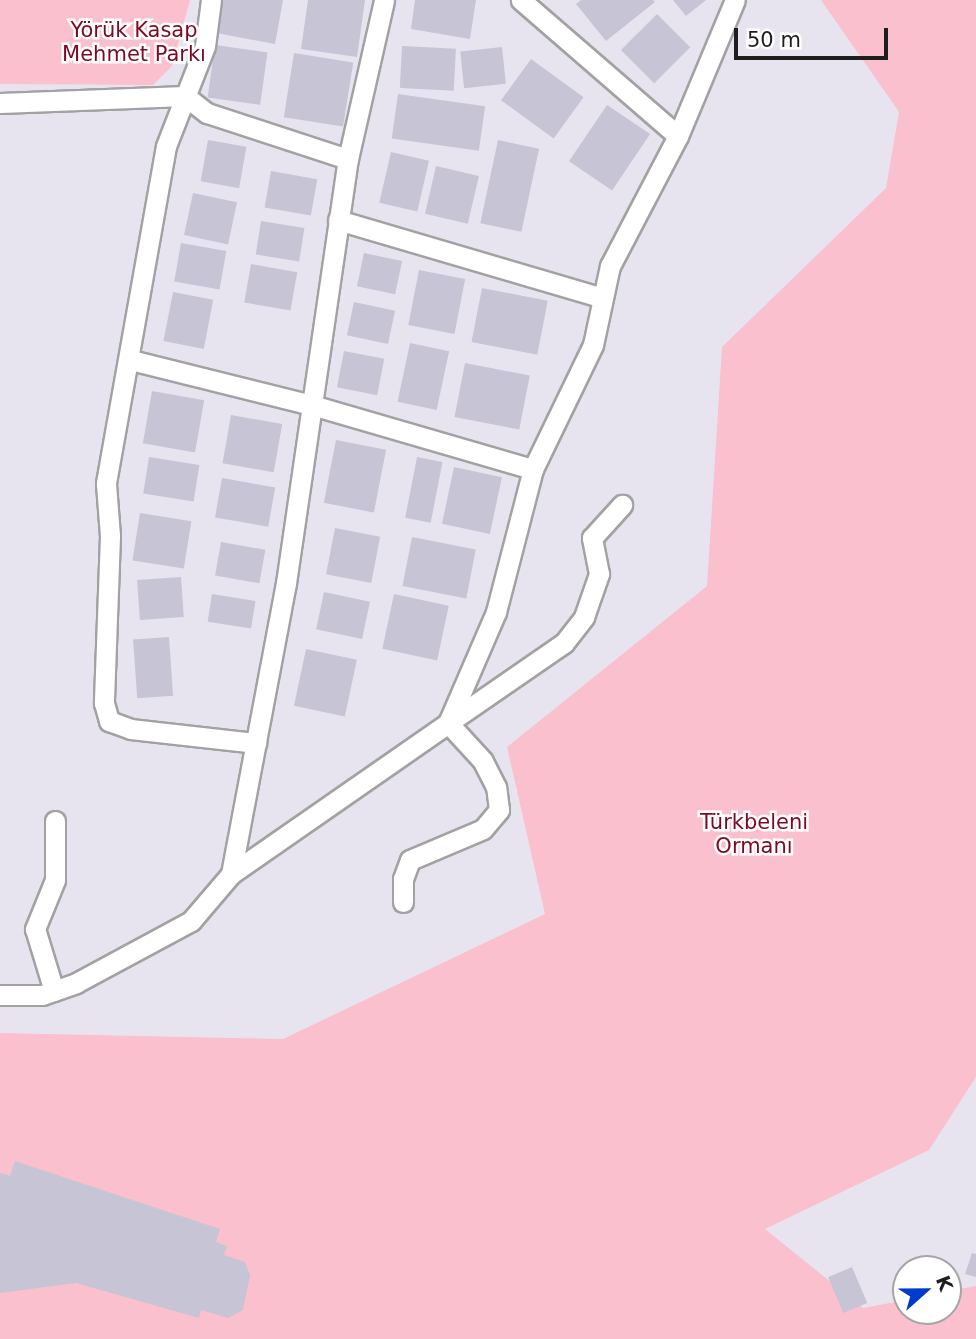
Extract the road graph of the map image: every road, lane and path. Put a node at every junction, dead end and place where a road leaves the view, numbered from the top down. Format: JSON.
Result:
{"nodes":[{"id":1,"x":211,"y":0,"type":"edge"},
{"id":2,"x":384,"y":0,"type":"edge"},
{"id":3,"x":521,"y":0,"type":"edge"},
{"id":4,"x":735,"y":0,"type":"edge"},
{"id":5,"x":185,"y":96,"type":"junction"},
{"id":6,"x":0,"y":103,"type":"edge"},
{"id":7,"x":678,"y":136,"type":"junction"},
{"id":8,"x":348,"y":159,"type":"junction"},
{"id":9,"x":338,"y":220,"type":"junction"},
{"id":10,"x":600,"y":297,"type":"junction"},
{"id":11,"x":131,"y":360,"type":"junction"},
{"id":12,"x":312,"y":405,"type":"junction"},
{"id":13,"x":533,"y":469,"type":"junction"},
{"id":14,"x":622,"y":505,"type":"dead end"},
{"id":15,"x":448,"y":723,"type":"junction"},
{"id":16,"x":256,"y":743,"type":"junction"},
{"id":17,"x":55,"y":821,"type":"dead end"},
{"id":18,"x":231,"y":874,"type":"junction"},
{"id":19,"x":403,"y":902,"type":"dead end"},
{"id":20,"x":54,"y":991,"type":"junction"},
{"id":21,"x":0,"y":995,"type":"edge"}],
"edges":[{"from":1,"to":5,"type":"street"},
{"from":2,"to":8,"type":"street"},
{"from":3,"to":7,"type":"street"},
{"from":4,"to":7,"type":"street"},
{"from":5,"to":6,"type":"street"},
{"from":5,"to":8,"type":"street"},
{"from":5,"to":11,"type":"street"},
{"from":7,"to":10,"type":"street"},
{"from":8,"to":9,"type":"street"},
{"from":9,"to":10,"type":"street"},
{"from":9,"to":12,"type":"street"},
{"from":10,"to":13,"type":"street"},
{"from":11,"to":12,"type":"street"},
{"from":11,"to":16,"type":"street"},
{"from":12,"to":13,"type":"street"},
{"from":12,"to":16,"type":"street"},
{"from":13,"to":15,"type":"street"},
{"from":14,"to":15,"type":"street"},
{"from":15,"to":18,"type":"street"},
{"from":15,"to":19,"type":"street"},
{"from":16,"to":18,"type":"street"},
{"from":17,"to":20,"type":"street"},
{"from":18,"to":20,"type":"street"},
{"from":20,"to":21,"type":"street"}]}
